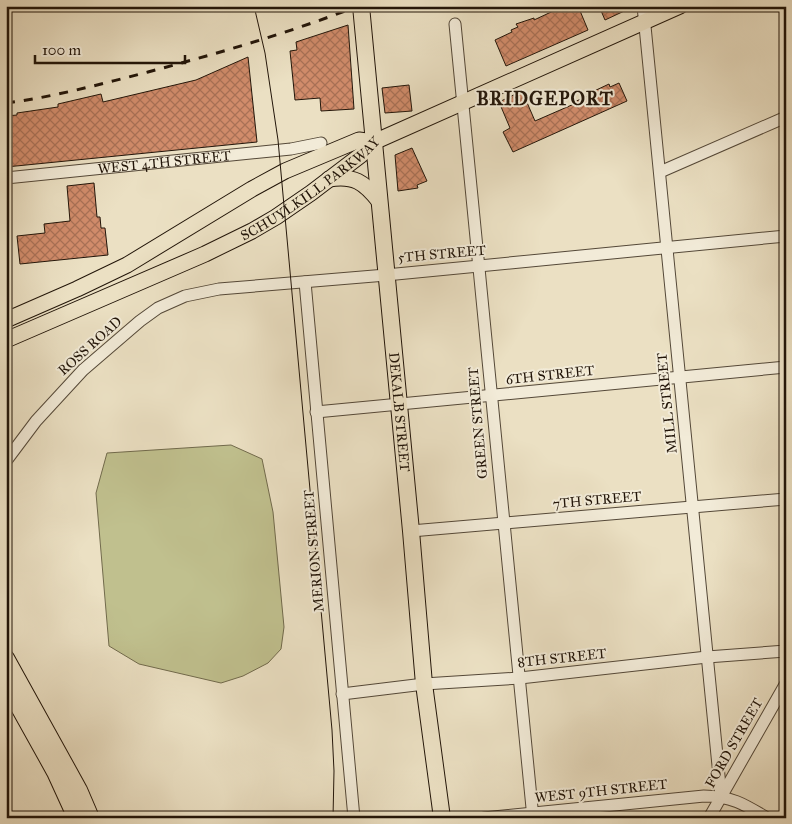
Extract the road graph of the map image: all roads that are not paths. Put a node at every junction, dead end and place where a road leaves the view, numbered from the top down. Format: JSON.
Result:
{"nodes":[{"id":1,"x":361,"y":6,"type":"edge"},
{"id":2,"x":644,"y":6,"type":"edge"},
{"id":3,"x":680,"y":6,"type":"edge"},
{"id":4,"x":645,"y":22,"type":"junction"},
{"id":5,"x":455,"y":24,"type":"dead end"},
{"id":6,"x":463,"y":102,"type":"junction"},
{"id":7,"x":786,"y":117,"type":"edge"},
{"id":8,"x":374,"y":142,"type":"junction"},
{"id":9,"x":321,"y":143,"type":"dead end"},
{"id":10,"x":660,"y":172,"type":"junction"},
{"id":11,"x":6,"y":178,"type":"edge"},
{"id":12,"x":329,"y":180,"type":"junction"},
{"id":13,"x":379,"y":201,"type":"junction"},
{"id":14,"x":786,"y":236,"type":"edge"},
{"id":15,"x":667,"y":248,"type":"junction"},
{"id":16,"x":479,"y":266,"type":"junction"},
{"id":17,"x":386,"y":275,"type":"junction"},
{"id":18,"x":305,"y":282,"type":"junction"},
{"id":19,"x":219,"y":289,"type":"joint"},
{"id":20,"x":6,"y":320,"type":"edge"},
{"id":21,"x":6,"y":340,"type":"edge"},
{"id":22,"x":786,"y":367,"type":"edge"},
{"id":23,"x":680,"y":377,"type":"junction"},
{"id":24,"x":490,"y":395,"type":"junction"},
{"id":25,"x":399,"y":404,"type":"junction"},
{"id":26,"x":316,"y":412,"type":"junction"},
{"id":27,"x":6,"y":461,"type":"edge"},
{"id":28,"x":786,"y":499,"type":"edge"},
{"id":29,"x":692,"y":507,"type":"junction"},
{"id":30,"x":503,"y":523,"type":"junction"},
{"id":31,"x":411,"y":531,"type":"junction"},
{"id":32,"x":786,"y":651,"type":"edge"},
{"id":33,"x":707,"y":657,"type":"junction"},
{"id":34,"x":6,"y":658,"type":"edge"},
{"id":35,"x":520,"y":678,"type":"junction"},
{"id":36,"x":786,"y":683,"type":"edge"},
{"id":37,"x":6,"y":684,"type":"edge"},
{"id":38,"x":424,"y":684,"type":"junction"},
{"id":39,"x":342,"y":694,"type":"junction"},
{"id":40,"x":722,"y":796,"type":"junction"},
{"id":41,"x":533,"y":815,"type":"edge"},
{"id":42,"x":76,"y":818,"type":"edge"},
{"id":43,"x":91,"y":818,"type":"edge"},
{"id":44,"x":354,"y":818,"type":"edge"},
{"id":45,"x":442,"y":818,"type":"edge"},
{"id":46,"x":484,"y":818,"type":"edge"},
{"id":47,"x":709,"y":818,"type":"edge"},
{"id":48,"x":767,"y":818,"type":"edge"}],
"edges":[{"from":1,"to":8,"type":"highway","name":"DEKALB STREET"},
{"from":2,"to":4,"type":"street","name":"MILL STREET"},
{"from":3,"to":4,"type":"main road"},
{"from":4,"to":6,"type":"main road"},
{"from":4,"to":10,"type":"street","name":"MILL STREET"},
{"from":5,"to":6,"type":"street","name":"GREEN STREET"},
{"from":6,"to":8,"type":"main road"},
{"from":6,"to":16,"type":"street","name":"GREEN STREET"},
{"from":7,"to":10,"type":"street"},
{"from":8,"to":12,"type":"main road","name":"SCHUYLKILL PARKWAY"},
{"from":8,"to":13,"type":"highway","name":"DEKALB STREET"},
{"from":8,"to":20,"type":"main road","name":"SCHUYLKILL PARKWAY"},
{"from":9,"to":11,"type":"street","name":"WEST 4TH STREET"},
{"from":10,"to":15,"type":"street","name":"MILL STREET"},
{"from":12,"to":13,"type":"main road"},
{"from":12,"to":21,"type":"main road","name":"SCHUYLKILL PARKWAY"},
{"from":13,"to":17,"type":"highway","name":"DEKALB STREET"},
{"from":14,"to":15,"type":"street","name":"5TH STREET"},
{"from":15,"to":16,"type":"street","name":"5TH STREET"},
{"from":15,"to":23,"type":"street","name":"MILL STREET"},
{"from":16,"to":17,"type":"street","name":"5TH STREET"},
{"from":16,"to":24,"type":"street","name":"GREEN STREET"},
{"from":17,"to":18,"type":"street","name":"5TH STREET"},
{"from":17,"to":25,"type":"highway","name":"DEKALB STREET"},
{"from":18,"to":19,"type":"street","name":"5TH STREET"},
{"from":18,"to":26,"type":"street","name":"MERION STREET"},
{"from":19,"to":27,"type":"street","name":"ROSS ROAD"},
{"from":22,"to":23,"type":"street","name":"6TH STREET"},
{"from":23,"to":24,"type":"street","name":"6TH STREET"},
{"from":23,"to":29,"type":"street","name":"MILL STREET"},
{"from":24,"to":25,"type":"street","name":"6TH STREET"},
{"from":24,"to":30,"type":"street","name":"GREEN STREET"},
{"from":25,"to":26,"type":"street","name":"6TH STREET"},
{"from":25,"to":31,"type":"highway","name":"DEKALB STREET"},
{"from":26,"to":39,"type":"street","name":"MERION STREET"},
{"from":28,"to":29,"type":"street","name":"7TH STREET"},
{"from":29,"to":30,"type":"street","name":"7TH STREET"},
{"from":29,"to":33,"type":"street","name":"MILL STREET"},
{"from":30,"to":31,"type":"street","name":"7TH STREET"},
{"from":30,"to":35,"type":"street","name":"GREEN STREET"},
{"from":31,"to":38,"type":"highway","name":"DEKALB STREET"},
{"from":32,"to":33,"type":"street","name":"8TH STREET"},
{"from":33,"to":35,"type":"street","name":"8TH STREET"},
{"from":33,"to":40,"type":"street","name":"MILL STREET"},
{"from":34,"to":43,"type":"highway"},
{"from":35,"to":38,"type":"street","name":"8TH STREET"},
{"from":35,"to":41,"type":"street","name":"GREEN STREET"},
{"from":36,"to":40,"type":"street","name":"FORD STREET"},
{"from":37,"to":42,"type":"highway"},
{"from":38,"to":39,"type":"street","name":"8TH STREET"},
{"from":38,"to":45,"type":"highway","name":"DEKALB STREET"},
{"from":39,"to":44,"type":"street","name":"MERION STREET"},
{"from":40,"to":41,"type":"street","name":"WEST 9TH STREET"},
{"from":40,"to":47,"type":"street","name":"FORD STREET"},
{"from":40,"to":48,"type":"street"},
{"from":41,"to":46,"type":"street","name":"WEST 9TH STREET"}]}
